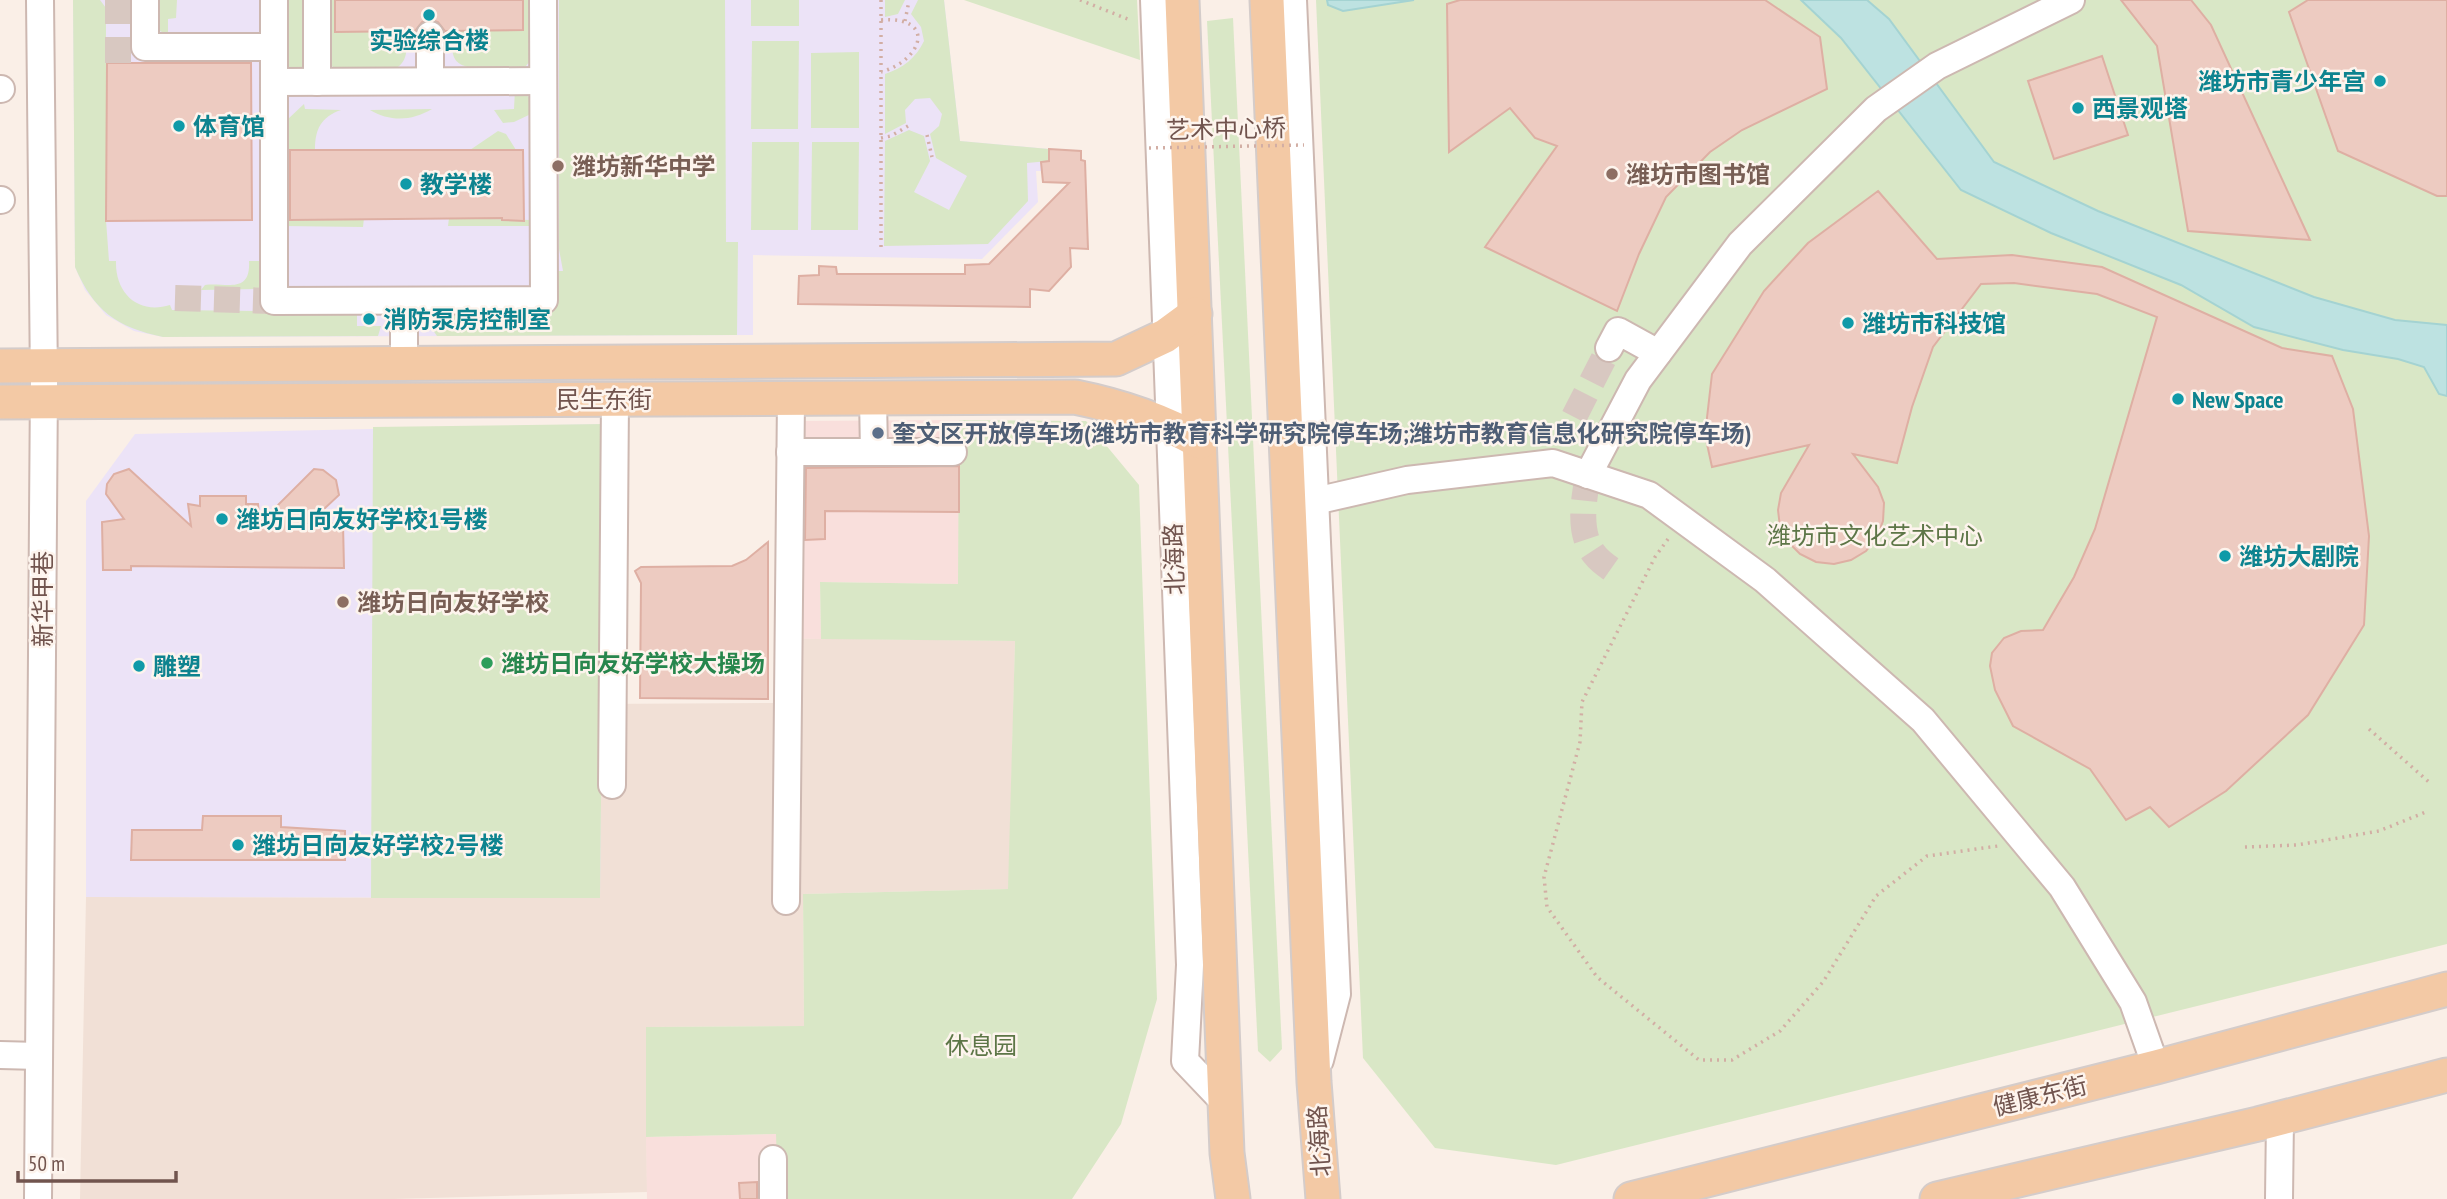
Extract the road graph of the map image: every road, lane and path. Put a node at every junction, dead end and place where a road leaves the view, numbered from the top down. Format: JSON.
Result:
{"nodes":[{"id":1,"x":40,"y":0,"type":"edge"},
{"id":2,"x":145,"y":0,"type":"edge"},
{"id":3,"x":274,"y":0,"type":"edge"},
{"id":4,"x":317,"y":0,"type":"edge"},
{"id":5,"x":543,"y":0,"type":"edge"},
{"id":6,"x":881,"y":0,"type":"edge"},
{"id":7,"x":1080,"y":0,"type":"edge"},
{"id":8,"x":1154,"y":0,"type":"edge"},
{"id":9,"x":1182,"y":0,"type":"edge"},
{"id":10,"x":1266,"y":0,"type":"edge"},
{"id":11,"x":1293,"y":0,"type":"edge"},
{"id":12,"x":2071,"y":0,"type":"edge"},
{"id":13,"x":909,"y":1,"type":"edge"},
{"id":14,"x":881,"y":20,"type":"junction"},
{"id":15,"x":905,"y":21,"type":"junction"},
{"id":16,"x":1132,"y":21,"type":"dead end"},
{"id":17,"x":430,"y":35,"type":"dead end"},
{"id":18,"x":274,"y":47,"type":"junction"},
{"id":19,"x":881,"y":72,"type":"junction"},
{"id":20,"x":430,"y":81,"type":"junction"},
{"id":21,"x":543,"y":81,"type":"junction"},
{"id":22,"x":274,"y":82,"type":"junction"},
{"id":23,"x":317,"y":82,"type":"junction"},
{"id":24,"x":908,"y":126,"type":"dead end"},
{"id":25,"x":927,"y":135,"type":"dead end"},
{"id":26,"x":881,"y":138,"type":"junction"},
{"id":27,"x":1304,"y":145,"type":"dead end"},
{"id":28,"x":1149,"y":148,"type":"dead end"},
{"id":29,"x":932,"y":157,"type":"dead end"},
{"id":30,"x":881,"y":247,"type":"dead end"},
{"id":31,"x":404,"y":303,"type":"junction"},
{"id":32,"x":1195,"y":314,"type":"junction"},
{"id":33,"x":1165,"y":336,"type":"junction"},
{"id":34,"x":1609,"y":348,"type":"tunnel mouth"},
{"id":35,"x":1658,"y":353,"type":"junction"},
{"id":36,"x":404,"y":364,"type":"junction"},
{"id":37,"x":0,"y":366,"type":"edge"},
{"id":38,"x":44,"y":366,"type":"junction"},
{"id":39,"x":791,"y":398,"type":"junction"},
{"id":40,"x":873,"y":398,"type":"junction"},
{"id":41,"x":615,"y":399,"type":"junction"},
{"id":42,"x":0,"y":401,"type":"edge"},
{"id":43,"x":44,"y":401,"type":"junction"},
{"id":44,"x":1168,"y":424,"type":"junction"},
{"id":45,"x":1200,"y":442,"type":"junction"},
{"id":46,"x":874,"y":452,"type":"junction"},
{"id":47,"x":953,"y":452,"type":"dead end"},
{"id":48,"x":790,"y":453,"type":"junction"},
{"id":49,"x":1588,"y":475,"type":"junction"},
{"id":50,"x":1315,"y":500,"type":"junction"},
{"id":51,"x":1682,"y":519,"type":"junction"},
{"id":52,"x":1306,"y":609,"type":"junction"},
{"id":53,"x":2369,"y":729,"type":"dead end"},
{"id":54,"x":2430,"y":783,"type":"dead end"},
{"id":55,"x":612,"y":785,"type":"dead end"},
{"id":56,"x":2426,"y":812,"type":"dead end"},
{"id":57,"x":2024,"y":841,"type":"junction"},
{"id":58,"x":2245,"y":847,"type":"dead end"},
{"id":59,"x":786,"y":901,"type":"dead end"},
{"id":60,"x":1205,"y":964,"type":"junction"},
{"id":61,"x":2447,"y":989,"type":"edge"},
{"id":62,"x":0,"y":1055,"type":"edge"},
{"id":63,"x":38,"y":1056,"type":"junction"},
{"id":64,"x":2156,"y":1067,"type":"junction"},
{"id":65,"x":2447,"y":1075,"type":"edge"},
{"id":66,"x":2280,"y":1118,"type":"junction"},
{"id":67,"x":773,"y":1159,"type":"dead end"},
{"id":68,"x":38,"y":1199,"type":"edge"},
{"id":69,"x":773,"y":1199,"type":"edge"},
{"id":70,"x":1233,"y":1199,"type":"edge"},
{"id":71,"x":1323,"y":1199,"type":"edge"},
{"id":72,"x":1631,"y":1199,"type":"edge"},
{"id":73,"x":1937,"y":1199,"type":"edge"},
{"id":74,"x":2278,"y":1199,"type":"edge"}],
"edges":[{"from":1,"to":38,"type":"street","name":"新华甲巷"},
{"from":2,"to":18,"type":"street"},
{"from":3,"to":18,"type":"street"},
{"from":4,"to":23,"type":"street"},
{"from":5,"to":21,"type":"street"},
{"from":6,"to":14,"type":"path"},
{"from":7,"to":16,"type":"path"},
{"from":8,"to":33,"type":"street","name":"北海路"},
{"from":9,"to":32,"type":"main road","name":"北海路"},
{"from":10,"to":52,"type":"main road","name":"北海路"},
{"from":11,"to":50,"type":"street","name":"北海路"},
{"from":12,"to":35,"type":"street"},
{"from":13,"to":15,"type":"path"},
{"from":14,"to":15,"type":"path"},
{"from":14,"to":19,"type":"path"},
{"from":15,"to":19,"type":"path"},
{"from":17,"to":20,"type":"street"},
{"from":18,"to":22,"type":"street"},
{"from":19,"to":26,"type":"path"},
{"from":20,"to":21,"type":"street"},
{"from":20,"to":23,"type":"street"},
{"from":21,"to":31,"type":"street"},
{"from":22,"to":23,"type":"street"},
{"from":22,"to":31,"type":"street"},
{"from":24,"to":26,"type":"path"},
{"from":25,"to":29,"type":"path"},
{"from":26,"to":30,"type":"path"},
{"from":27,"to":28,"type":"path","name":"艺术中心桥","bridge":true},
{"from":31,"to":36,"type":"street"},
{"from":32,"to":33,"type":"main road","name":"民生东街"},
{"from":32,"to":45,"type":"main road","name":"北海路"},
{"from":33,"to":36,"type":"main road","name":"民生东街"},
{"from":33,"to":44,"type":"street","name":"北海路"},
{"from":34,"to":35,"type":"street"},
{"from":35,"to":49,"type":"street"},
{"from":36,"to":38,"type":"main road","name":"民生东街"},
{"from":37,"to":38,"type":"main road","name":"民生东街"},
{"from":38,"to":43,"type":"street","name":"新华甲巷"},
{"from":39,"to":40,"type":"main road","name":"民生东街"},
{"from":39,"to":41,"type":"main road","name":"民生东街"},
{"from":39,"to":48,"type":"street"},
{"from":40,"to":44,"type":"main road","name":"民生东街"},
{"from":40,"to":46,"type":"street"},
{"from":41,"to":43,"type":"main road","name":"民生东街"},
{"from":41,"to":55,"type":"street"},
{"from":42,"to":43,"type":"main road","name":"民生东街"},
{"from":43,"to":63,"type":"street","name":"新华甲巷"},
{"from":44,"to":45,"type":"main road","name":"民生东街"},
{"from":44,"to":60,"type":"street","name":"北海路"},
{"from":45,"to":60,"type":"main road","name":"北海路"},
{"from":46,"to":47,"type":"street"},
{"from":46,"to":48,"type":"street"},
{"from":48,"to":59,"type":"street"},
{"from":49,"to":50,"type":"street"},
{"from":49,"to":51,"type":"street"},
{"from":50,"to":52,"type":"street","name":"北海路"},
{"from":51,"to":57,"type":"street"},
{"from":51,"to":57,"type":"path"},
{"from":52,"to":71,"type":"main road","name":"北海路"},
{"from":53,"to":54,"type":"path"},
{"from":56,"to":58,"type":"path"},
{"from":57,"to":64,"type":"street"},
{"from":60,"to":70,"type":"main road","name":"北海路"},
{"from":61,"to":64,"type":"main road","name":"健康东街"},
{"from":62,"to":63,"type":"street"},
{"from":63,"to":68,"type":"street","name":"新华甲巷"},
{"from":64,"to":72,"type":"main road","name":"健康东街"},
{"from":65,"to":66,"type":"main road"},
{"from":66,"to":73,"type":"main road"},
{"from":66,"to":74,"type":"street"},
{"from":67,"to":69,"type":"street"}]}
